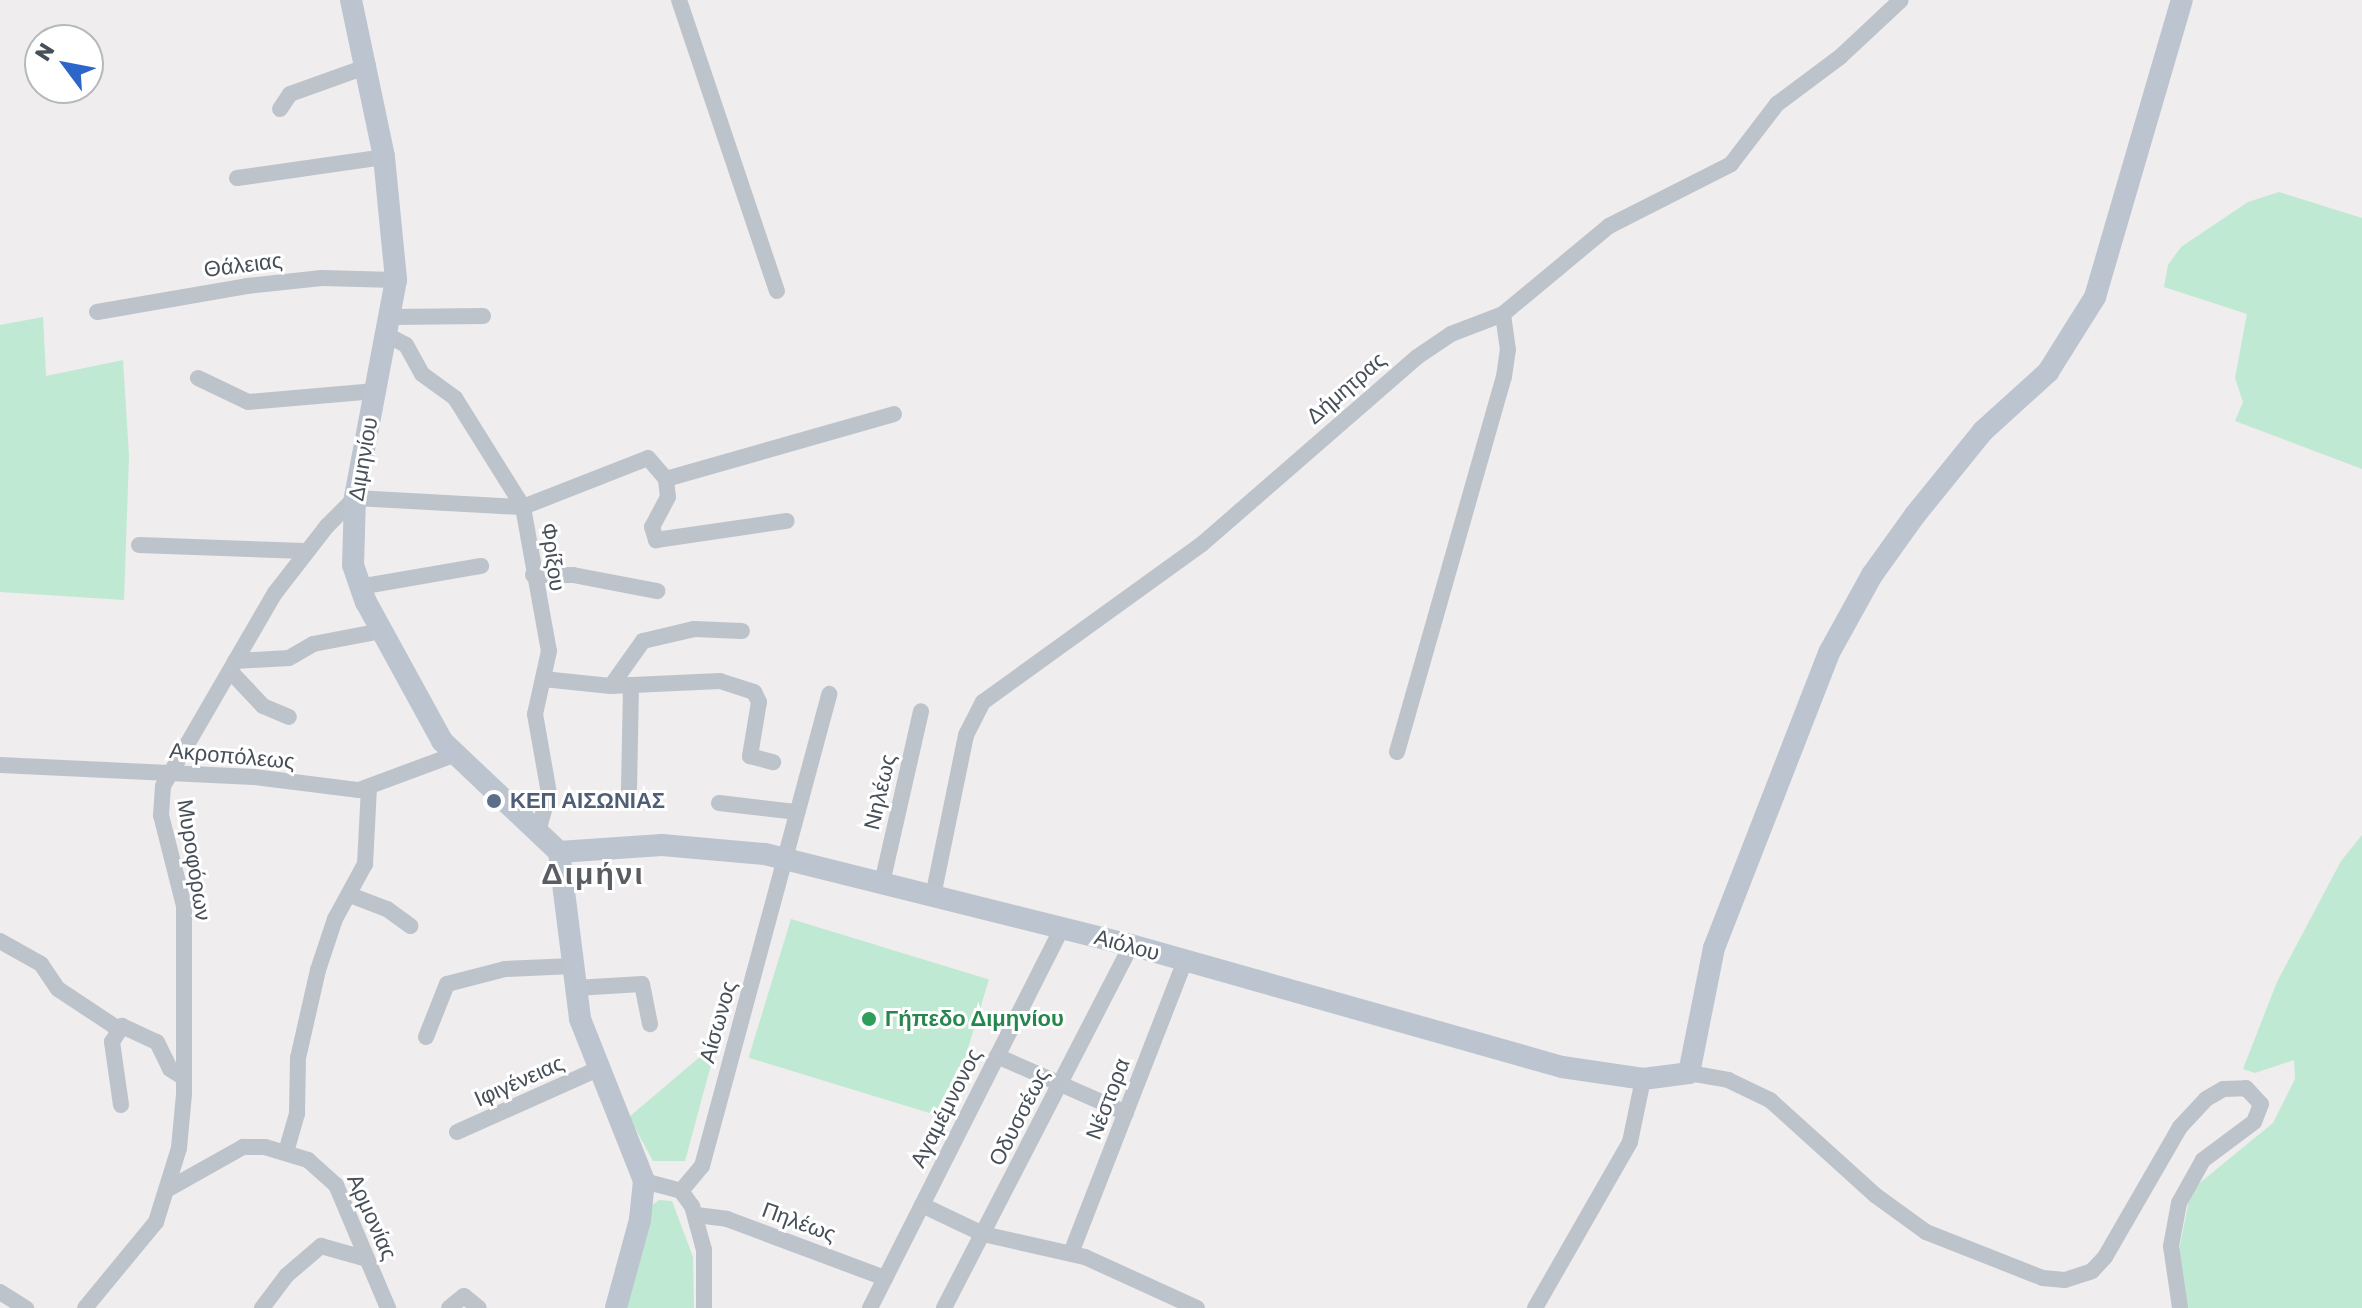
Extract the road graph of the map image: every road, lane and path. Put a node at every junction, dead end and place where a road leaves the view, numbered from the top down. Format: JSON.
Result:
{"nodes":[{"id":1,"x":351,"y":0,"type":"edge"},
{"id":2,"x":679,"y":0,"type":"edge"},
{"id":3,"x":1901,"y":0,"type":"edge"},
{"id":4,"x":2182,"y":0,"type":"edge"},
{"id":5,"x":368,"y":66,"type":"junction"},
{"id":6,"x":280,"y":109,"type":"dead end"},
{"id":7,"x":384,"y":157,"type":"junction"},
{"id":8,"x":237,"y":178,"type":"dead end"},
{"id":9,"x":396,"y":280,"type":"junction"},
{"id":10,"x":777,"y":291,"type":"dead end"},
{"id":11,"x":97,"y":312,"type":"dead end"},
{"id":12,"x":1503,"y":314,"type":"junction"},
{"id":13,"x":483,"y":316,"type":"dead end"},
{"id":14,"x":390,"y":327,"type":"junction"},
{"id":15,"x":198,"y":378,"type":"dead end"},
{"id":16,"x":376,"y":391,"type":"junction"},
{"id":17,"x":894,"y":414,"type":"dead end"},
{"id":18,"x":666,"y":479,"type":"junction"},
{"id":19,"x":355,"y":498,"type":"junction"},
{"id":20,"x":523,"y":507,"type":"junction"},
{"id":21,"x":787,"y":521,"type":"dead end"},
{"id":22,"x":139,"y":545,"type":"dead end"},
{"id":23,"x":305,"y":551,"type":"junction"},
{"id":24,"x":481,"y":566,"type":"dead end"},
{"id":25,"x":533,"y":575,"type":"junction"},
{"id":26,"x":359,"y":587,"type":"junction"},
{"id":27,"x":657,"y":591,"type":"dead end"},
{"id":28,"x":381,"y":631,"type":"junction"},
{"id":29,"x":742,"y":631,"type":"dead end"},
{"id":30,"x":233,"y":666,"type":"junction"},
{"id":31,"x":543,"y":679,"type":"junction"},
{"id":32,"x":631,"y":685,"type":"junction"},
{"id":33,"x":611,"y":686,"type":"junction"},
{"id":34,"x":829,"y":694,"type":"dead end"},
{"id":35,"x":921,"y":711,"type":"dead end"},
{"id":36,"x":289,"y":717,"type":"dead end"},
{"id":37,"x":1397,"y":752,"type":"dead end"},
{"id":38,"x":453,"y":755,"type":"junction"},
{"id":39,"x":773,"y":762,"type":"dead end"},
{"id":40,"x":0,"y":765,"type":"edge"},
{"id":41,"x":167,"y":774,"type":"junction"},
{"id":42,"x":369,"y":788,"type":"junction"},
{"id":43,"x":629,"y":790,"type":"dead end"},
{"id":44,"x":719,"y":803,"type":"dead end"},
{"id":45,"x":797,"y":812,"type":"junction"},
{"id":46,"x":539,"y":828,"type":"junction"},
{"id":47,"x":559,"y":852,"type":"junction"},
{"id":48,"x":785,"y":859,"type":"junction"},
{"id":49,"x":882,"y":883,"type":"junction"},
{"id":50,"x":350,"y":895,"type":"junction"},
{"id":51,"x":933,"y":896,"type":"junction"},
{"id":52,"x":410,"y":926,"type":"dead end"},
{"id":53,"x":1062,"y":928,"type":"junction"},
{"id":54,"x":0,"y":941,"type":"edge"},
{"id":55,"x":1131,"y":945,"type":"junction"},
{"id":56,"x":1185,"y":961,"type":"junction"},
{"id":57,"x":574,"y":977,"type":"junction"},
{"id":58,"x":650,"y":1024,"type":"dead end"},
{"id":59,"x":117,"y":1028,"type":"junction"},
{"id":60,"x":426,"y":1037,"type":"dead end"},
{"id":61,"x":997,"y":1056,"type":"junction"},
{"id":62,"x":598,"y":1069,"type":"junction"},
{"id":63,"x":1689,"y":1073,"type":"junction"},
{"id":64,"x":183,"y":1077,"type":"junction"},
{"id":65,"x":1643,"y":1079,"type":"junction"},
{"id":66,"x":1061,"y":1084,"type":"junction"},
{"id":67,"x":121,"y":1105,"type":"dead end"},
{"id":68,"x":1126,"y":1113,"type":"junction"},
{"id":69,"x":457,"y":1132,"type":"dead end"},
{"id":70,"x":286,"y":1152,"type":"junction"},
{"id":71,"x":644,"y":1181,"type":"junction"},
{"id":72,"x":170,"y":1188,"type":"junction"},
{"id":73,"x":681,"y":1191,"type":"junction"},
{"id":74,"x":922,"y":1205,"type":"junction"},
{"id":75,"x":696,"y":1215,"type":"junction"},
{"id":76,"x":983,"y":1234,"type":"junction"},
{"id":77,"x":1071,"y":1253,"type":"junction"},
{"id":78,"x":367,"y":1259,"type":"junction"},
{"id":79,"x":885,"y":1278,"type":"junction"},
{"id":80,"x":0,"y":1292,"type":"edge"},
{"id":81,"x":26,"y":1308,"type":"edge"},
{"id":82,"x":85,"y":1308,"type":"edge"},
{"id":83,"x":262,"y":1308,"type":"edge"},
{"id":84,"x":388,"y":1308,"type":"edge"},
{"id":85,"x":449,"y":1308,"type":"edge"},
{"id":86,"x":479,"y":1308,"type":"edge"},
{"id":87,"x":616,"y":1308,"type":"edge"},
{"id":88,"x":704,"y":1308,"type":"edge"},
{"id":89,"x":870,"y":1308,"type":"edge"},
{"id":90,"x":944,"y":1308,"type":"edge"},
{"id":91,"x":1197,"y":1308,"type":"edge"},
{"id":92,"x":1535,"y":1308,"type":"edge"},
{"id":93,"x":2180,"y":1308,"type":"edge"}],
"edges":[{"from":1,"to":5,"type":"street","name":"Διμηνίου"},
{"from":2,"to":10,"type":"street"},
{"from":3,"to":12,"type":"street","name":"Δήμητρας"},
{"from":4,"to":63,"type":"street"},
{"from":5,"to":6,"type":"street"},
{"from":5,"to":7,"type":"street","name":"Διμηνίου"},
{"from":7,"to":8,"type":"street"},
{"from":7,"to":9,"type":"street","name":"Διμηνίου"},
{"from":9,"to":11,"type":"street","name":"Θάλειας"},
{"from":9,"to":14,"type":"street","name":"Διμηνίου"},
{"from":12,"to":37,"type":"street"},
{"from":12,"to":51,"type":"street","name":"Δήμητρας"},
{"from":13,"to":14,"type":"street"},
{"from":14,"to":16,"type":"street","name":"Διμηνίου"},
{"from":14,"to":20,"type":"street","name":"Φρίξου"},
{"from":15,"to":16,"type":"street"},
{"from":16,"to":19,"type":"street","name":"Διμηνίου"},
{"from":17,"to":18,"type":"street"},
{"from":18,"to":20,"type":"street"},
{"from":18,"to":21,"type":"street"},
{"from":19,"to":20,"type":"street"},
{"from":19,"to":23,"type":"street","name":"Μυροφόρων"},
{"from":19,"to":26,"type":"street","name":"Διμηνίου"},
{"from":20,"to":25,"type":"street","name":"Φρίξου"},
{"from":22,"to":23,"type":"street"},
{"from":23,"to":30,"type":"street","name":"Μυροφόρων"},
{"from":24,"to":26,"type":"street"},
{"from":25,"to":27,"type":"street"},
{"from":25,"to":31,"type":"street","name":"Φρίξου"},
{"from":26,"to":28,"type":"street","name":"Διμηνίου"},
{"from":28,"to":30,"type":"street"},
{"from":28,"to":38,"type":"street","name":"Διμηνίου"},
{"from":29,"to":33,"type":"street"},
{"from":30,"to":36,"type":"street"},
{"from":30,"to":41,"type":"street","name":"Μυροφόρων"},
{"from":31,"to":33,"type":"street"},
{"from":31,"to":46,"type":"street","name":"Φρίξου"},
{"from":32,"to":33,"type":"street"},
{"from":32,"to":39,"type":"street"},
{"from":32,"to":43,"type":"street"},
{"from":34,"to":45,"type":"street","name":"Αίσωνος"},
{"from":35,"to":49,"type":"street","name":"Νηλέως"},
{"from":38,"to":42,"type":"street","name":"Ακροπόλεως"},
{"from":38,"to":46,"type":"street","name":"Διμηνίου"},
{"from":40,"to":41,"type":"street","name":"Ακροπόλεως"},
{"from":41,"to":42,"type":"street","name":"Ακροπόλεως"},
{"from":41,"to":64,"type":"street","name":"Μυροφόρων"},
{"from":42,"to":50,"type":"street"},
{"from":44,"to":45,"type":"street"},
{"from":45,"to":48,"type":"street","name":"Αίσωνος"},
{"from":46,"to":47,"type":"street","name":"Διμηνίου"},
{"from":47,"to":48,"type":"street","name":"Αιόλου"},
{"from":47,"to":57,"type":"street"},
{"from":48,"to":49,"type":"street","name":"Αιόλου"},
{"from":48,"to":73,"type":"street","name":"Αίσωνος"},
{"from":49,"to":51,"type":"street","name":"Αιόλου"},
{"from":50,"to":52,"type":"street"},
{"from":50,"to":70,"type":"street"},
{"from":51,"to":53,"type":"street","name":"Αιόλου"},
{"from":53,"to":55,"type":"street","name":"Αιόλου"},
{"from":53,"to":61,"type":"street","name":"Αγαμέμνονος"},
{"from":54,"to":59,"type":"street"},
{"from":55,"to":56,"type":"street","name":"Αιόλου"},
{"from":55,"to":66,"type":"street","name":"Οδυσσέως"},
{"from":56,"to":65,"type":"street","name":"Αιόλου"},
{"from":56,"to":68,"type":"street","name":"Νέστορα"},
{"from":57,"to":58,"type":"street"},
{"from":57,"to":60,"type":"street"},
{"from":57,"to":62,"type":"street"},
{"from":59,"to":64,"type":"street"},
{"from":59,"to":67,"type":"street"},
{"from":61,"to":66,"type":"street"},
{"from":61,"to":74,"type":"street","name":"Αγαμέμνονος"},
{"from":62,"to":69,"type":"street","name":"Ιφιγένειας"},
{"from":62,"to":71,"type":"street"},
{"from":63,"to":65,"type":"street","name":"Αιόλου"},
{"from":63,"to":93,"type":"street"},
{"from":64,"to":72,"type":"street","name":"Μυροφόρων"},
{"from":65,"to":92,"type":"street"},
{"from":66,"to":68,"type":"street"},
{"from":66,"to":76,"type":"street","name":"Οδυσσέως"},
{"from":68,"to":77,"type":"street","name":"Νέστορα"},
{"from":70,"to":72,"type":"street","name":"Αρμονίας"},
{"from":70,"to":78,"type":"street","name":"Αρμονίας"},
{"from":71,"to":73,"type":"street"},
{"from":71,"to":87,"type":"street"},
{"from":72,"to":82,"type":"street","name":"Μυροφόρων"},
{"from":73,"to":75,"type":"street"},
{"from":74,"to":76,"type":"street"},
{"from":74,"to":79,"type":"street","name":"Αγαμέμνονος"},
{"from":75,"to":79,"type":"street","name":"Πηλέως"},
{"from":75,"to":88,"type":"street"},
{"from":76,"to":77,"type":"street"},
{"from":76,"to":90,"type":"street","name":"Οδυσσέως"},
{"from":77,"to":91,"type":"street"},
{"from":78,"to":83,"type":"street"},
{"from":78,"to":84,"type":"street","name":"Αρμονίας"},
{"from":79,"to":89,"type":"street","name":"Αγαμέμνονος"},
{"from":80,"to":81,"type":"street"},
{"from":85,"to":86,"type":"street"}]}
